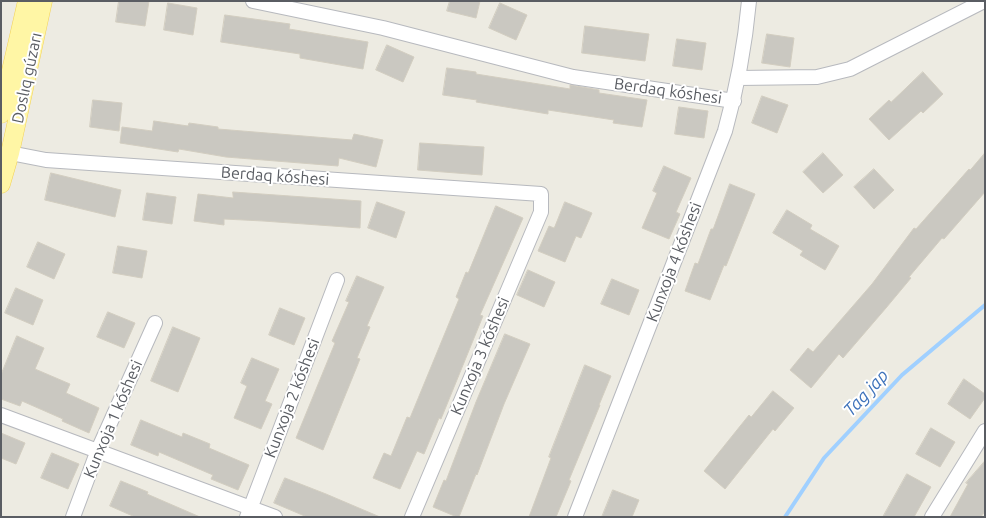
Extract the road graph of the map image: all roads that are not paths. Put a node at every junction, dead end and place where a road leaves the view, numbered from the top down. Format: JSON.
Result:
{"nodes":[{"id":1,"x":27,"y":1,"type":"edge"},
{"id":2,"x":43,"y":1,"type":"edge"},
{"id":3,"x":252,"y":1,"type":"edge"},
{"id":4,"x":749,"y":1,"type":"edge"},
{"id":5,"x":984,"y":1,"type":"edge"},
{"id":6,"x":738,"y":78,"type":"junction"},
{"id":7,"x":734,"y":101,"type":"junction"},
{"id":8,"x":1,"y":114,"type":"edge"},
{"id":9,"x":10,"y":153,"type":"junction"},
{"id":10,"x":1,"y":184,"type":"edge"},
{"id":11,"x":541,"y":194,"type":"joint"},
{"id":12,"x":337,"y":280,"type":"dead end"},
{"id":13,"x":155,"y":323,"type":"dead end"},
{"id":14,"x":1,"y":415,"type":"edge"},
{"id":15,"x":985,"y":431,"type":"edge"},
{"id":16,"x":98,"y":450,"type":"junction"},
{"id":17,"x":249,"y":512,"type":"edge"},
{"id":18,"x":73,"y":517,"type":"edge"},
{"id":19,"x":275,"y":517,"type":"edge"},
{"id":20,"x":412,"y":517,"type":"edge"},
{"id":21,"x":576,"y":517,"type":"edge"},
{"id":22,"x":932,"y":517,"type":"edge"}],
"edges":[{"from":1,"to":8,"type":"main road","name":"Doslıq gúzarı"},
{"from":2,"to":9,"type":"main road","name":"Doslıq gúzarı"},
{"from":3,"to":7,"type":"street","name":"Berdaq kóshesi"},
{"from":4,"to":6,"type":"street","name":"Kunxoja 4 kóshesi"},
{"from":5,"to":6,"type":"street"},
{"from":6,"to":7,"type":"street","name":"Kunxoja 4 kóshesi"},
{"from":7,"to":21,"type":"street","name":"Kunxoja 4 kóshesi"},
{"from":9,"to":10,"type":"main road","name":"Doslıq gúzarı"},
{"from":9,"to":11,"type":"street","name":"Berdaq kóshesi"},
{"from":11,"to":20,"type":"street","name":"Kunxoja 3 kóshesi"},
{"from":12,"to":17,"type":"street","name":"Kunxoja 2 kóshesi"},
{"from":13,"to":16,"type":"street","name":"Kunxoja 1 kóshesi"},
{"from":14,"to":16,"type":"street"},
{"from":15,"to":22,"type":"street"},
{"from":16,"to":17,"type":"street"},
{"from":16,"to":18,"type":"street","name":"Kunxoja 1 kóshesi"},
{"from":17,"to":19,"type":"street"}]}
